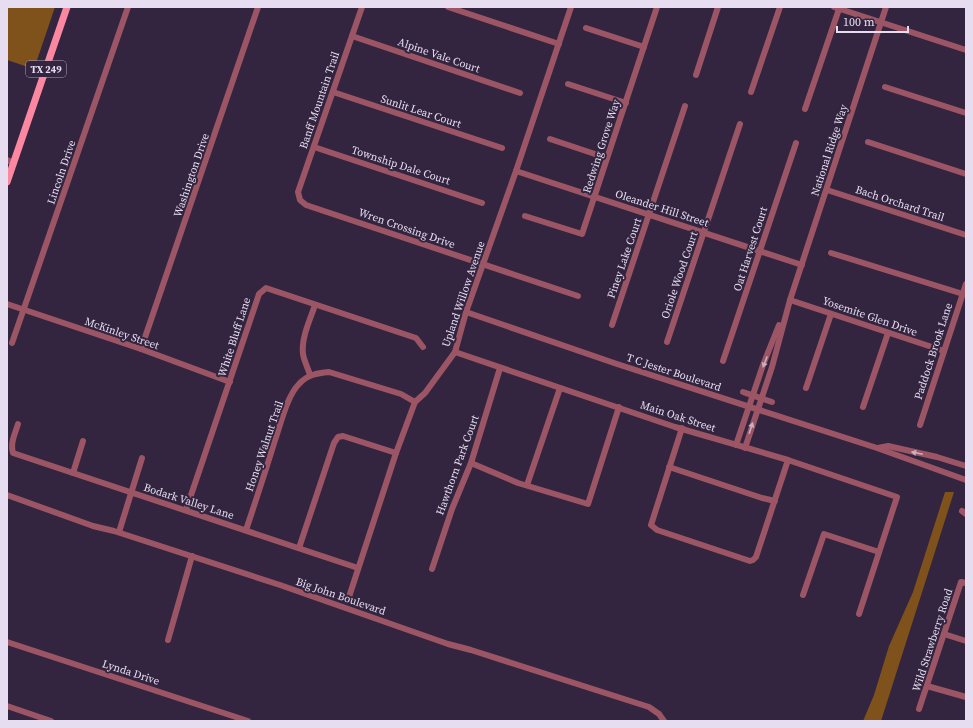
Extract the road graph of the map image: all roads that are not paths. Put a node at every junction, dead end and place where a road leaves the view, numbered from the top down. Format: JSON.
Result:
{"nodes":[{"id":1,"x":67,"y":7,"type":"edge"},
{"id":2,"x":128,"y":7,"type":"edge"},
{"id":3,"x":258,"y":7,"type":"edge"},
{"id":4,"x":362,"y":7,"type":"edge"},
{"id":5,"x":448,"y":7,"type":"edge"},
{"id":6,"x":571,"y":7,"type":"edge"},
{"id":7,"x":657,"y":7,"type":"edge"},
{"id":8,"x":718,"y":7,"type":"edge"},
{"id":9,"x":780,"y":7,"type":"edge"},
{"id":10,"x":886,"y":7,"type":"edge"},
{"id":11,"x":837,"y":8,"type":"edge"},
{"id":12,"x":881,"y":22,"type":"junction"},
{"id":13,"x":586,"y":28,"type":"dead end"},
{"id":14,"x":352,"y":36,"type":"junction"},
{"id":15,"x":559,"y":44,"type":"junction"},
{"id":16,"x":644,"y":47,"type":"junction"},
{"id":17,"x":966,"y":50,"type":"edge"},
{"id":18,"x":696,"y":75,"type":"dead end"},
{"id":19,"x":568,"y":84,"type":"dead end"},
{"id":20,"x":885,"y":87,"type":"dead end"},
{"id":21,"x":333,"y":92,"type":"junction"},
{"id":22,"x":520,"y":92,"type":"dead end"},
{"id":23,"x":752,"y":92,"type":"dead end"},
{"id":24,"x":626,"y":103,"type":"junction"},
{"id":25,"x":685,"y":106,"type":"dead end"},
{"id":26,"x":805,"y":109,"type":"dead end"},
{"id":27,"x":966,"y":113,"type":"edge"},
{"id":28,"x":740,"y":124,"type":"dead end"},
{"id":29,"x":550,"y":140,"type":"dead end"},
{"id":30,"x":796,"y":142,"type":"dead end"},
{"id":31,"x":868,"y":142,"type":"dead end"},
{"id":32,"x":314,"y":147,"type":"junction"},
{"id":33,"x":502,"y":148,"type":"dead end"},
{"id":34,"x":608,"y":158,"type":"junction"},
{"id":35,"x":10,"y":161,"type":"edge"},
{"id":36,"x":516,"y":171,"type":"junction"},
{"id":37,"x":8,"y":174,"type":"edge"},
{"id":38,"x":966,"y":174,"type":"edge"},
{"id":39,"x":7,"y":182,"type":"edge"},
{"id":40,"x":827,"y":190,"type":"junction"},
{"id":41,"x":595,"y":196,"type":"junction"},
{"id":42,"x":300,"y":200,"type":"joint"},
{"id":43,"x":482,"y":203,"type":"dead end"},
{"id":44,"x":649,"y":215,"type":"junction"},
{"id":45,"x":525,"y":216,"type":"dead end"},
{"id":46,"x":704,"y":233,"type":"junction"},
{"id":47,"x":966,"y":235,"type":"edge"},
{"id":48,"x":760,"y":251,"type":"junction"},
{"id":49,"x":831,"y":253,"type":"dead end"},
{"id":50,"x":483,"y":264,"type":"junction"},
{"id":51,"x":802,"y":265,"type":"junction"},
{"id":52,"x":966,"y":284,"type":"edge"},
{"id":53,"x":963,"y":294,"type":"junction"},
{"id":54,"x":578,"y":296,"type":"dead end"},
{"id":55,"x":790,"y":300,"type":"junction"},
{"id":56,"x":7,"y":304,"type":"edge"},
{"id":57,"x":315,"y":305,"type":"junction"},
{"id":58,"x":24,"y":309,"type":"junction"},
{"id":59,"x":466,"y":312,"type":"junction"},
{"id":60,"x":831,"y":314,"type":"junction"},
{"id":61,"x":612,"y":324,"type":"dead end"},
{"id":62,"x":888,"y":333,"type":"junction"},
{"id":63,"x":667,"y":342,"type":"dead end"},
{"id":64,"x":12,"y":343,"type":"dead end"},
{"id":65,"x":423,"y":347,"type":"dead end"},
{"id":66,"x":141,"y":349,"type":"junction"},
{"id":67,"x":944,"y":351,"type":"junction"},
{"id":68,"x":454,"y":352,"type":"junction"},
{"id":69,"x":723,"y":361,"type":"dead end"},
{"id":70,"x":500,"y":368,"type":"junction"},
{"id":71,"x":310,"y":375,"type":"junction"},
{"id":72,"x":230,"y":382,"type":"junction"},
{"id":73,"x":560,"y":388,"type":"junction"},
{"id":74,"x":806,"y":388,"type":"dead end"},
{"id":75,"x":743,"y":392,"type":"dead end"},
{"id":76,"x":753,"y":396,"type":"junction"},
{"id":77,"x":761,"y":398,"type":"junction"},
{"id":78,"x":415,"y":402,"type":"junction"},
{"id":79,"x":772,"y":402,"type":"dead end"},
{"id":80,"x":619,"y":407,"type":"junction"},
{"id":81,"x":749,"y":407,"type":"junction"},
{"id":82,"x":863,"y":407,"type":"dead end"},
{"id":83,"x":757,"y":409,"type":"junction"},
{"id":84,"x":18,"y":424,"type":"dead end"},
{"id":85,"x":920,"y":425,"type":"dead end"},
{"id":86,"x":682,"y":428,"type":"junction"},
{"id":87,"x":83,"y":441,"type":"dead end"},
{"id":88,"x":736,"y":445,"type":"junction"},
{"id":89,"x":745,"y":448,"type":"junction"},
{"id":90,"x":877,"y":448,"type":"junction"},
{"id":91,"x":396,"y":453,"type":"junction"},
{"id":92,"x":142,"y":458,"type":"dead end"},
{"id":93,"x":788,"y":460,"type":"junction"},
{"id":94,"x":955,"y":462,"type":"junction"},
{"id":95,"x":471,"y":463,"type":"junction"},
{"id":96,"x":966,"y":466,"type":"edge"},
{"id":97,"x":669,"y":467,"type":"junction"},
{"id":98,"x":73,"y":473,"type":"junction"},
{"id":99,"x":950,"y":474,"type":"junction"},
{"id":100,"x":966,"y":480,"type":"edge"},
{"id":101,"x":527,"y":485,"type":"junction"},
{"id":102,"x":132,"y":493,"type":"junction"},
{"id":103,"x":7,"y":495,"type":"edge"},
{"id":104,"x":775,"y":501,"type":"junction"},
{"id":105,"x":186,"y":510,"type":"junction"},
{"id":106,"x":246,"y":530,"type":"junction"},
{"id":107,"x":119,"y":532,"type":"junction"},
{"id":108,"x":299,"y":548,"type":"junction"},
{"id":109,"x":879,"y":552,"type":"junction"},
{"id":110,"x":192,"y":556,"type":"junction"},
{"id":111,"x":358,"y":568,"type":"junction"},
{"id":112,"x":432,"y":569,"type":"dead end"},
{"id":113,"x":966,"y":583,"type":"edge"},
{"id":114,"x":803,"y":595,"type":"dead end"},
{"id":115,"x":348,"y":600,"type":"dead end"},
{"id":116,"x":859,"y":614,"type":"dead end"},
{"id":117,"x":944,"y":634,"type":"junction"},
{"id":118,"x":168,"y":640,"type":"dead end"},
{"id":119,"x":966,"y":641,"type":"edge"},
{"id":120,"x":7,"y":642,"type":"edge"},
{"id":121,"x":927,"y":686,"type":"junction"},
{"id":122,"x":966,"y":697,"type":"edge"},
{"id":123,"x":7,"y":706,"type":"edge"},
{"id":124,"x":919,"y":709,"type":"dead end"},
{"id":125,"x":51,"y":721,"type":"edge"},
{"id":126,"x":248,"y":721,"type":"edge"},
{"id":127,"x":664,"y":721,"type":"edge"}],
"edges":[{"from":1,"to":35,"type":"main road","number":"TX 249"},
{"from":2,"to":58,"type":"street","name":"Lincoln Drive"},
{"from":3,"to":66,"type":"street","name":"Washington Drive"},
{"from":4,"to":14,"type":"street","name":"Banff Mountain Trail"},
{"from":5,"to":15,"type":"street"},
{"from":6,"to":15,"type":"street","name":"Upland Willow Avenue"},
{"from":7,"to":16,"type":"street","name":"Redwing Grove Way"},
{"from":8,"to":18,"type":"street"},
{"from":9,"to":23,"type":"street"},
{"from":10,"to":12,"type":"street","name":"National Ridge Way"},
{"from":11,"to":12,"type":"street"},
{"from":11,"to":26,"type":"street"},
{"from":12,"to":17,"type":"street"},
{"from":12,"to":40,"type":"street","name":"National Ridge Way"},
{"from":13,"to":16,"type":"street"},
{"from":14,"to":21,"type":"street","name":"Banff Mountain Trail"},
{"from":14,"to":22,"type":"street","name":"Alpine Vale Court"},
{"from":15,"to":36,"type":"street","name":"Upland Willow Avenue"},
{"from":16,"to":24,"type":"street","name":"Redwing Grove Way"},
{"from":19,"to":24,"type":"street"},
{"from":20,"to":27,"type":"street"},
{"from":21,"to":32,"type":"street","name":"Banff Mountain Trail"},
{"from":21,"to":33,"type":"street","name":"Sunlit Lear Court"},
{"from":24,"to":34,"type":"street","name":"Redwing Grove Way"},
{"from":25,"to":44,"type":"street","name":"Piney Lake Court"},
{"from":28,"to":46,"type":"street","name":"Oriole Wood Court"},
{"from":29,"to":34,"type":"street"},
{"from":30,"to":48,"type":"street","name":"Oat Harvest Court"},
{"from":31,"to":38,"type":"street"},
{"from":32,"to":42,"type":"street","name":"Banff Mountain Trail"},
{"from":32,"to":43,"type":"street","name":"Township Dale Court"},
{"from":34,"to":41,"type":"street","name":"Redwing Grove Way"},
{"from":35,"to":37,"type":"main road","number":"TX 249"},
{"from":36,"to":41,"type":"street","name":"Oleander Hill Street"},
{"from":36,"to":50,"type":"street","name":"Upland Willow Avenue"},
{"from":37,"to":39,"type":"main road","number":"TX 249"},
{"from":40,"to":47,"type":"street","name":"Bach Orchard Trail"},
{"from":40,"to":51,"type":"street","name":"National Ridge Way"},
{"from":41,"to":44,"type":"street","name":"Oleander Hill Street"},
{"from":41,"to":45,"type":"street","name":"Redwing Grove Way"},
{"from":42,"to":50,"type":"street","name":"Wren Crossing Drive"},
{"from":44,"to":46,"type":"street","name":"Oleander Hill Street"},
{"from":44,"to":61,"type":"street","name":"Piney Lake Court"},
{"from":46,"to":48,"type":"street","name":"Oleander Hill Street"},
{"from":46,"to":63,"type":"street","name":"Oriole Wood Court"},
{"from":48,"to":51,"type":"street","name":"Oleander Hill Street"},
{"from":48,"to":69,"type":"street","name":"Oat Harvest Court"},
{"from":49,"to":53,"type":"street"},
{"from":50,"to":54,"type":"street","name":"Wren Crossing Drive"},
{"from":50,"to":59,"type":"street","name":"Upland Willow Avenue"},
{"from":51,"to":55,"type":"street","name":"National Ridge Way"},
{"from":52,"to":53,"type":"street","name":"Paddock Brook Lane"},
{"from":53,"to":67,"type":"street","name":"Paddock Brook Lane"},
{"from":55,"to":60,"type":"street","name":"Yosemite Glen Drive"},
{"from":55,"to":76,"type":"street","name":"National Ridge Way","one_way":true},
{"from":55,"to":77,"type":"street","name":"National Ridge Way"},
{"from":56,"to":58,"type":"street","name":"McKinley Street"},
{"from":57,"to":65,"type":"street","name":"White Bluff Lane"},
{"from":57,"to":71,"type":"street"},
{"from":57,"to":72,"type":"street","name":"White Bluff Lane"},
{"from":58,"to":64,"type":"street","name":"Lincoln Drive"},
{"from":58,"to":66,"type":"street","name":"McKinley Street"},
{"from":59,"to":68,"type":"street","name":"Upland Willow Avenue"},
{"from":59,"to":81,"type":"street","name":"T C Jester Boulevard"},
{"from":60,"to":62,"type":"street","name":"Yosemite Glen Drive"},
{"from":60,"to":74,"type":"street"},
{"from":62,"to":67,"type":"street","name":"Yosemite Glen Drive"},
{"from":62,"to":82,"type":"street"},
{"from":66,"to":72,"type":"street","name":"McKinley Street"},
{"from":67,"to":85,"type":"street","name":"Paddock Brook Lane"},
{"from":68,"to":70,"type":"street","name":"Main Oak Street"},
{"from":68,"to":78,"type":"street","name":"Upland Willow Avenue"},
{"from":70,"to":73,"type":"street","name":"Main Oak Street"},
{"from":70,"to":95,"type":"street","name":"Hawthorn Park Court"},
{"from":71,"to":78,"type":"street"},
{"from":71,"to":106,"type":"street","name":"Honey Walnut Trail"},
{"from":72,"to":105,"type":"street","name":"White Bluff Lane"},
{"from":73,"to":80,"type":"street","name":"Main Oak Street"},
{"from":73,"to":101,"type":"street"},
{"from":75,"to":76,"type":"street"},
{"from":76,"to":77,"type":"street"},
{"from":76,"to":81,"type":"street","name":"National Ridge Way"},
{"from":77,"to":79,"type":"street"},
{"from":77,"to":83,"type":"street","name":"National Ridge Way"},
{"from":78,"to":91,"type":"street","name":"Upland Willow Avenue"},
{"from":80,"to":86,"type":"street","name":"Main Oak Street"},
{"from":80,"to":101,"type":"street"},
{"from":81,"to":83,"type":"street","name":"T C Jester Boulevard"},
{"from":81,"to":88,"type":"street","name":"National Ridge Way"},
{"from":89,"to":83,"type":"street","name":"National Ridge Way","one_way":true},
{"from":83,"to":90,"type":"street","name":"T C Jester Boulevard"},
{"from":84,"to":98,"type":"street","name":"Bodark Valley Lane"},
{"from":86,"to":88,"type":"street","name":"Main Oak Street"},
{"from":86,"to":97,"type":"street"},
{"from":87,"to":98,"type":"street"},
{"from":88,"to":89,"type":"street","name":"Main Oak Street"},
{"from":89,"to":93,"type":"street","name":"Main Oak Street"},
{"from":94,"to":90,"type":"street","name":"T C Jester Boulevard","one_way":true},
{"from":90,"to":99,"type":"street","name":"T C Jester Boulevard"},
{"from":91,"to":108,"type":"street"},
{"from":91,"to":111,"type":"street","name":"Upland Willow Avenue"},
{"from":92,"to":102,"type":"street"},
{"from":93,"to":104,"type":"street"},
{"from":93,"to":109,"type":"street","name":"Main Oak Street"},
{"from":94,"to":96,"type":"street","name":"T C Jester Boulevard"},
{"from":94,"to":99,"type":"street"},
{"from":95,"to":101,"type":"street"},
{"from":95,"to":112,"type":"street","name":"Hawthorn Park Court"},
{"from":97,"to":104,"type":"street"},
{"from":97,"to":104,"type":"street"},
{"from":98,"to":102,"type":"street","name":"Bodark Valley Lane"},
{"from":99,"to":100,"type":"street","name":"T C Jester Boulevard"},
{"from":102,"to":105,"type":"street","name":"Bodark Valley Lane"},
{"from":102,"to":107,"type":"street"},
{"from":103,"to":107,"type":"street","name":"Big John Boulevard"},
{"from":105,"to":106,"type":"street","name":"Bodark Valley Lane"},
{"from":106,"to":108,"type":"street","name":"Bodark Valley Lane"},
{"from":107,"to":110,"type":"street","name":"Big John Boulevard"},
{"from":108,"to":111,"type":"street","name":"Bodark Valley Lane"},
{"from":109,"to":114,"type":"street"},
{"from":109,"to":116,"type":"street"},
{"from":110,"to":118,"type":"street"},
{"from":110,"to":127,"type":"street","name":"Big John Boulevard"},
{"from":111,"to":115,"type":"street","name":"Upland Willow Avenue"},
{"from":113,"to":117,"type":"street","name":"Wild Strawberry Road"},
{"from":117,"to":119,"type":"street"},
{"from":117,"to":121,"type":"street","name":"Wild Strawberry Road"},
{"from":120,"to":126,"type":"street","name":"Lynda Drive"},
{"from":121,"to":122,"type":"street"},
{"from":121,"to":124,"type":"street","name":"Wild Strawberry Road"},
{"from":123,"to":125,"type":"street"}]}
